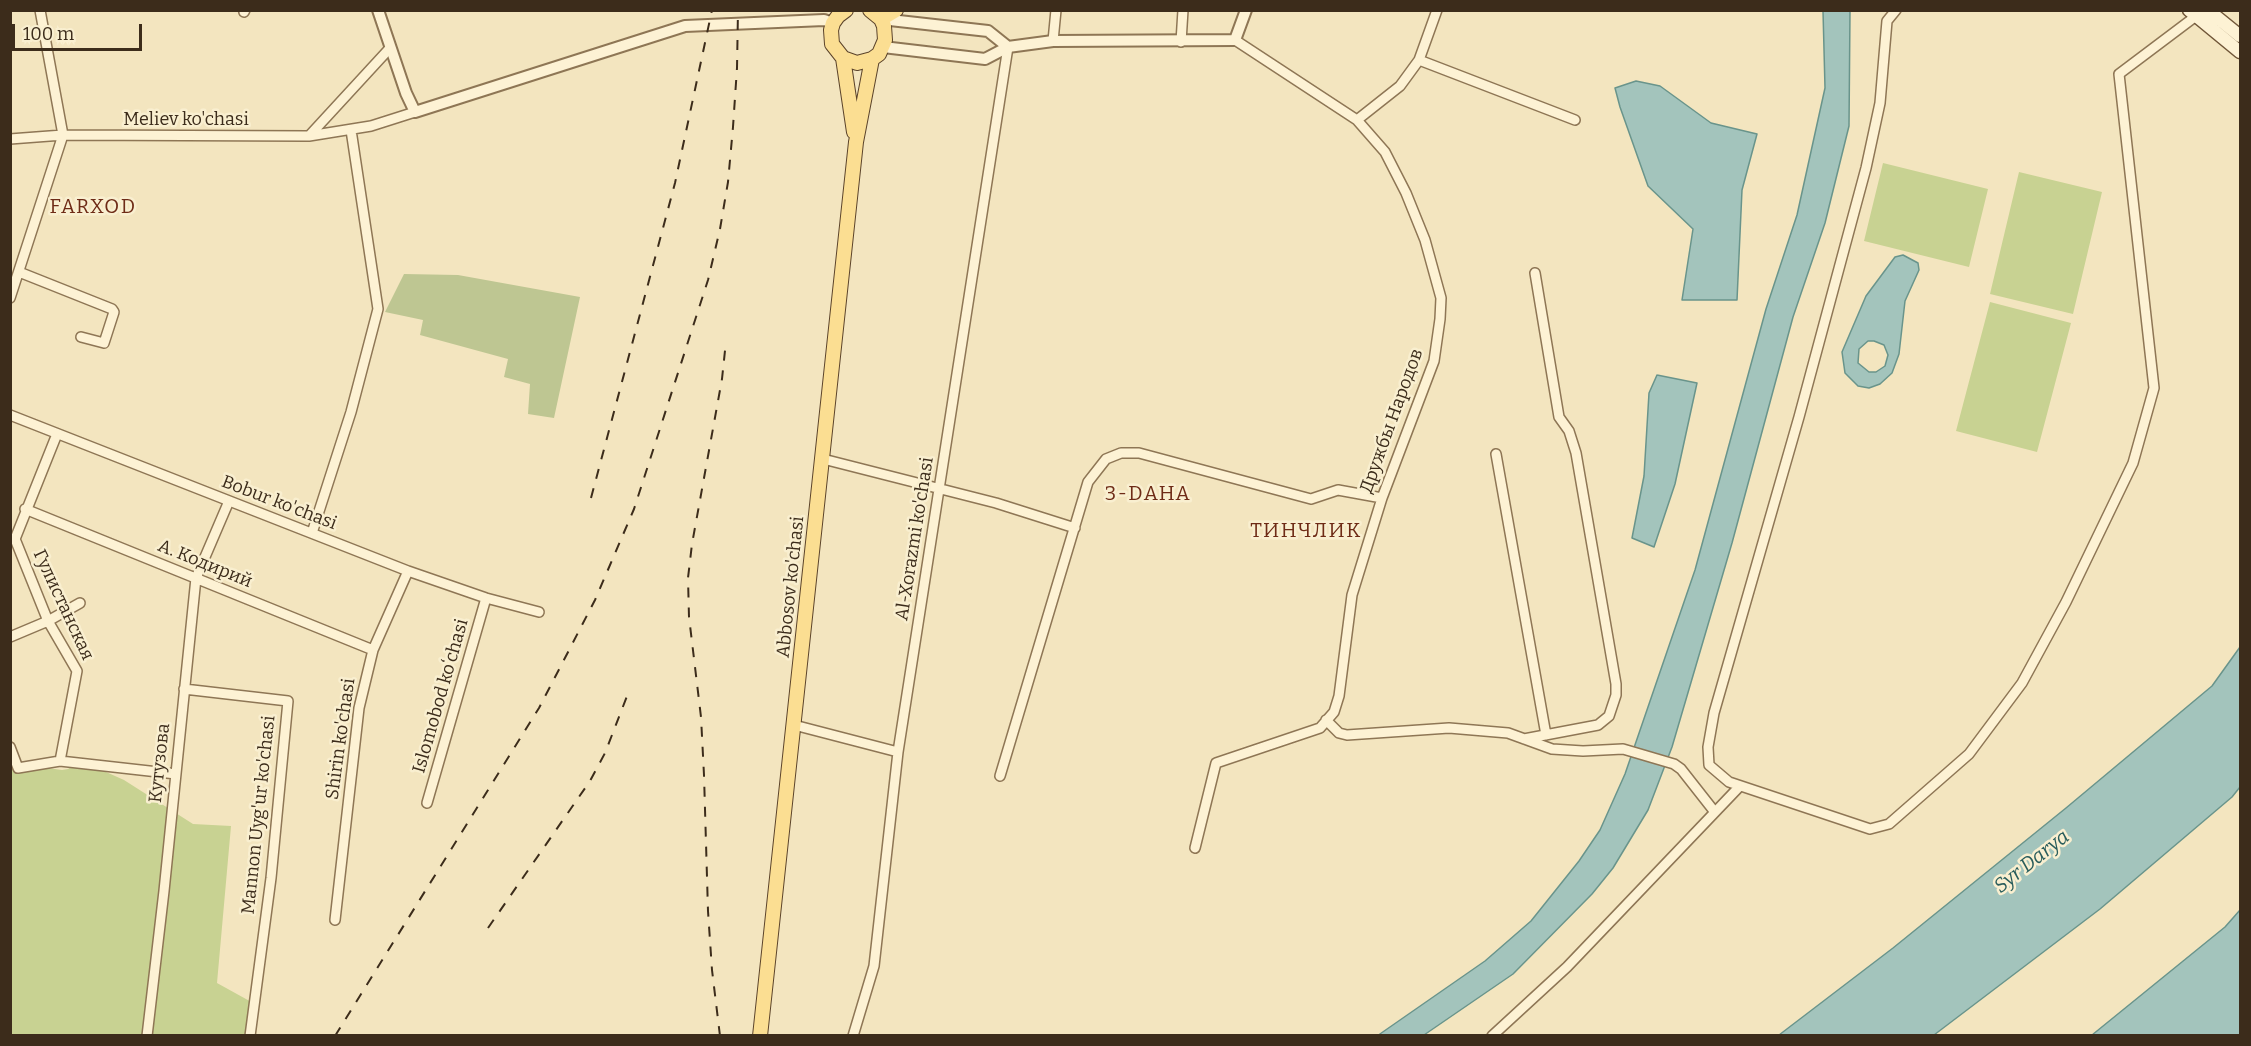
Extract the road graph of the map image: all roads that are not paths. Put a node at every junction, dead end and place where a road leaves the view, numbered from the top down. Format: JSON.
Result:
{"nodes":[{"id":1,"x":40,"y":10,"type":"edge"},
{"id":2,"x":378,"y":10,"type":"edge"},
{"id":3,"x":897,"y":10,"type":"edge"},
{"id":4,"x":1056,"y":10,"type":"edge"},
{"id":5,"x":1184,"y":10,"type":"edge"},
{"id":6,"x":1246,"y":10,"type":"edge"},
{"id":7,"x":1437,"y":10,"type":"edge"},
{"id":8,"x":1896,"y":10,"type":"edge"},
{"id":9,"x":844,"y":11,"type":"edge"},
{"id":10,"x":2199,"y":12,"type":"edge"},
{"id":11,"x":875,"y":15,"type":"edge"},
{"id":12,"x":834,"y":23,"type":"junction"},
{"id":13,"x":2241,"y":36,"type":"edge"},
{"id":14,"x":1235,"y":40,"type":"junction"},
{"id":15,"x":1053,"y":41,"type":"junction"},
{"id":16,"x":1181,"y":42,"type":"junction"},
{"id":17,"x":883,"y":47,"type":"junction"},
{"id":18,"x":1008,"y":47,"type":"junction"},
{"id":19,"x":390,"y":48,"type":"junction"},
{"id":20,"x":2241,"y":52,"type":"edge"},
{"id":21,"x":843,"y":58,"type":"junction"},
{"id":22,"x":873,"y":59,"type":"junction"},
{"id":23,"x":1419,"y":60,"type":"junction"},
{"id":24,"x":415,"y":112,"type":"junction"},
{"id":25,"x":1357,"y":120,"type":"junction"},
{"id":26,"x":1575,"y":120,"type":"dead end"},
{"id":27,"x":351,"y":130,"type":"junction"},
{"id":28,"x":63,"y":135,"type":"junction"},
{"id":29,"x":309,"y":136,"type":"junction"},
{"id":30,"x":10,"y":139,"type":"edge"},
{"id":31,"x":856,"y":142,"type":"junction"},
{"id":32,"x":19,"y":272,"type":"junction"},
{"id":33,"x":1535,"y":273,"type":"dead end"},
{"id":34,"x":10,"y":298,"type":"edge"},
{"id":35,"x":81,"y":337,"type":"dead end"},
{"id":36,"x":10,"y":416,"type":"edge"},
{"id":37,"x":57,"y":434,"type":"junction"},
{"id":38,"x":1496,"y":454,"type":"dead end"},
{"id":39,"x":823,"y":459,"type":"junction"},
{"id":40,"x":939,"y":489,"type":"junction"},
{"id":41,"x":1382,"y":498,"type":"junction"},
{"id":42,"x":229,"y":501,"type":"junction"},
{"id":43,"x":25,"y":509,"type":"junction"},
{"id":44,"x":1075,"y":528,"type":"junction"},
{"id":45,"x":312,"y":533,"type":"junction"},
{"id":46,"x":408,"y":571,"type":"junction"},
{"id":47,"x":196,"y":578,"type":"junction"},
{"id":48,"x":486,"y":598,"type":"junction"},
{"id":49,"x":80,"y":603,"type":"dead end"},
{"id":50,"x":539,"y":612,"type":"dead end"},
{"id":51,"x":48,"y":621,"type":"junction"},
{"id":52,"x":10,"y":637,"type":"edge"},
{"id":53,"x":373,"y":650,"type":"junction"},
{"id":54,"x":184,"y":689,"type":"junction"},
{"id":55,"x":1326,"y":720,"type":"junction"},
{"id":56,"x":794,"y":725,"type":"junction"},
{"id":57,"x":1546,"y":735,"type":"junction"},
{"id":58,"x":1524,"y":739,"type":"junction"},
{"id":59,"x":10,"y":747,"type":"edge"},
{"id":60,"x":898,"y":752,"type":"junction"},
{"id":61,"x":60,"y":761,"type":"junction"},
{"id":62,"x":176,"y":774,"type":"junction"},
{"id":63,"x":1000,"y":776,"type":"dead end"},
{"id":64,"x":1740,"y":786,"type":"junction"},
{"id":65,"x":427,"y":803,"type":"dead end"},
{"id":66,"x":1714,"y":812,"type":"junction"},
{"id":67,"x":1195,"y":848,"type":"dead end"},
{"id":68,"x":335,"y":920,"type":"dead end"},
{"id":69,"x":147,"y":1035,"type":"edge"},
{"id":70,"x":250,"y":1035,"type":"edge"},
{"id":71,"x":760,"y":1035,"type":"edge"},
{"id":72,"x":853,"y":1035,"type":"edge"},
{"id":73,"x":1492,"y":1035,"type":"edge"}],
"edges":[{"from":1,"to":28,"type":"street"},
{"from":2,"to":19,"type":"street"},
{"from":3,"to":11,"type":"main road"},
{"from":4,"to":15,"type":"street"},
{"from":5,"to":16,"type":"street"},
{"from":6,"to":14,"type":"street"},
{"from":7,"to":23,"type":"street"},
{"from":8,"to":64,"type":"street"},
{"from":9,"to":12,"type":"main road"},
{"from":10,"to":13,"type":"main road"},
{"from":10,"to":20,"type":"main road"},
{"from":10,"to":64,"type":"street"},
{"from":11,"to":17,"type":"main road"},
{"from":11,"to":18,"type":"street"},
{"from":12,"to":21,"type":"main road","name":"Abbosov ko'chasi"},
{"from":12,"to":24,"type":"street"},
{"from":14,"to":16,"type":"street"},
{"from":14,"to":25,"type":"street","name":"Дружбы Народов"},
{"from":15,"to":16,"type":"street"},
{"from":15,"to":18,"type":"street"},
{"from":17,"to":18,"type":"street"},
{"from":17,"to":22,"type":"main road"},
{"from":18,"to":40,"type":"street","name":"Al-Xorazmi ko'chasi"},
{"from":19,"to":24,"type":"street"},
{"from":19,"to":29,"type":"street"},
{"from":21,"to":22,"type":"main road"},
{"from":21,"to":31,"type":"main road","name":"Abbosov ko'chasi"},
{"from":22,"to":31,"type":"main road","name":"Abbosov ko'chasi"},
{"from":23,"to":25,"type":"street"},
{"from":23,"to":26,"type":"street"},
{"from":24,"to":27,"type":"street","name":"Meliev ko'chasi"},
{"from":25,"to":41,"type":"street","name":"Дружбы Народов"},
{"from":27,"to":29,"type":"street","name":"Meliev ko'chasi"},
{"from":27,"to":45,"type":"street"},
{"from":28,"to":29,"type":"street","name":"Meliev ko'chasi"},
{"from":28,"to":30,"type":"street","name":"Meliev ko'chasi"},
{"from":28,"to":32,"type":"street"},
{"from":31,"to":39,"type":"main road","name":"Abbosov ko'chasi"},
{"from":32,"to":34,"type":"street"},
{"from":32,"to":35,"type":"street"},
{"from":33,"to":57,"type":"street"},
{"from":36,"to":37,"type":"street","name":"Bobur ko'chasi"},
{"from":37,"to":42,"type":"street","name":"Bobur ko'chasi"},
{"from":37,"to":43,"type":"street","name":"Гулистанская"},
{"from":38,"to":57,"type":"street"},
{"from":39,"to":40,"type":"street"},
{"from":39,"to":56,"type":"main road","name":"Abbosov ko'chasi"},
{"from":40,"to":44,"type":"street"},
{"from":40,"to":60,"type":"street","name":"Al-Xorazmi ko'chasi"},
{"from":41,"to":44,"type":"street"},
{"from":41,"to":55,"type":"street","name":"Дружбы Народов"},
{"from":42,"to":45,"type":"street","name":"Bobur ko'chasi"},
{"from":42,"to":47,"type":"street","name":"Кутузова"},
{"from":43,"to":47,"type":"street","name":"А. Кодирий"},
{"from":43,"to":51,"type":"street","name":"Гулистанская"},
{"from":44,"to":63,"type":"street"},
{"from":45,"to":46,"type":"street","name":"Bobur ko'chasi"},
{"from":46,"to":48,"type":"street","name":"Bobur ko'chasi"},
{"from":46,"to":53,"type":"street","name":"Shirin ko'chasi"},
{"from":47,"to":53,"type":"street","name":"А. Кодирий"},
{"from":47,"to":54,"type":"street","name":"Кутузова"},
{"from":48,"to":50,"type":"street","name":"Bobur ko'chasi"},
{"from":48,"to":65,"type":"street","name":"Islomobod koʻchasi"},
{"from":49,"to":51,"type":"street"},
{"from":51,"to":52,"type":"street"},
{"from":51,"to":61,"type":"street","name":"Гулистанская"},
{"from":53,"to":68,"type":"street","name":"Shirin ko'chasi"},
{"from":54,"to":62,"type":"street","name":"Кутузова"},
{"from":54,"to":70,"type":"street","name":"Mannon Uyg'ur ko'chasi"},
{"from":55,"to":58,"type":"street"},
{"from":55,"to":67,"type":"street"},
{"from":56,"to":60,"type":"street"},
{"from":56,"to":71,"type":"main road","name":"Abbosov ko'chasi"},
{"from":57,"to":58,"type":"street"},
{"from":58,"to":66,"type":"street"},
{"from":59,"to":61,"type":"street"},
{"from":60,"to":72,"type":"street","name":"Al-Xorazmi ko'chasi"},
{"from":61,"to":62,"type":"street"},
{"from":62,"to":69,"type":"street","name":"Кутузова"},
{"from":64,"to":66,"type":"street"},
{"from":66,"to":73,"type":"street"}]}
